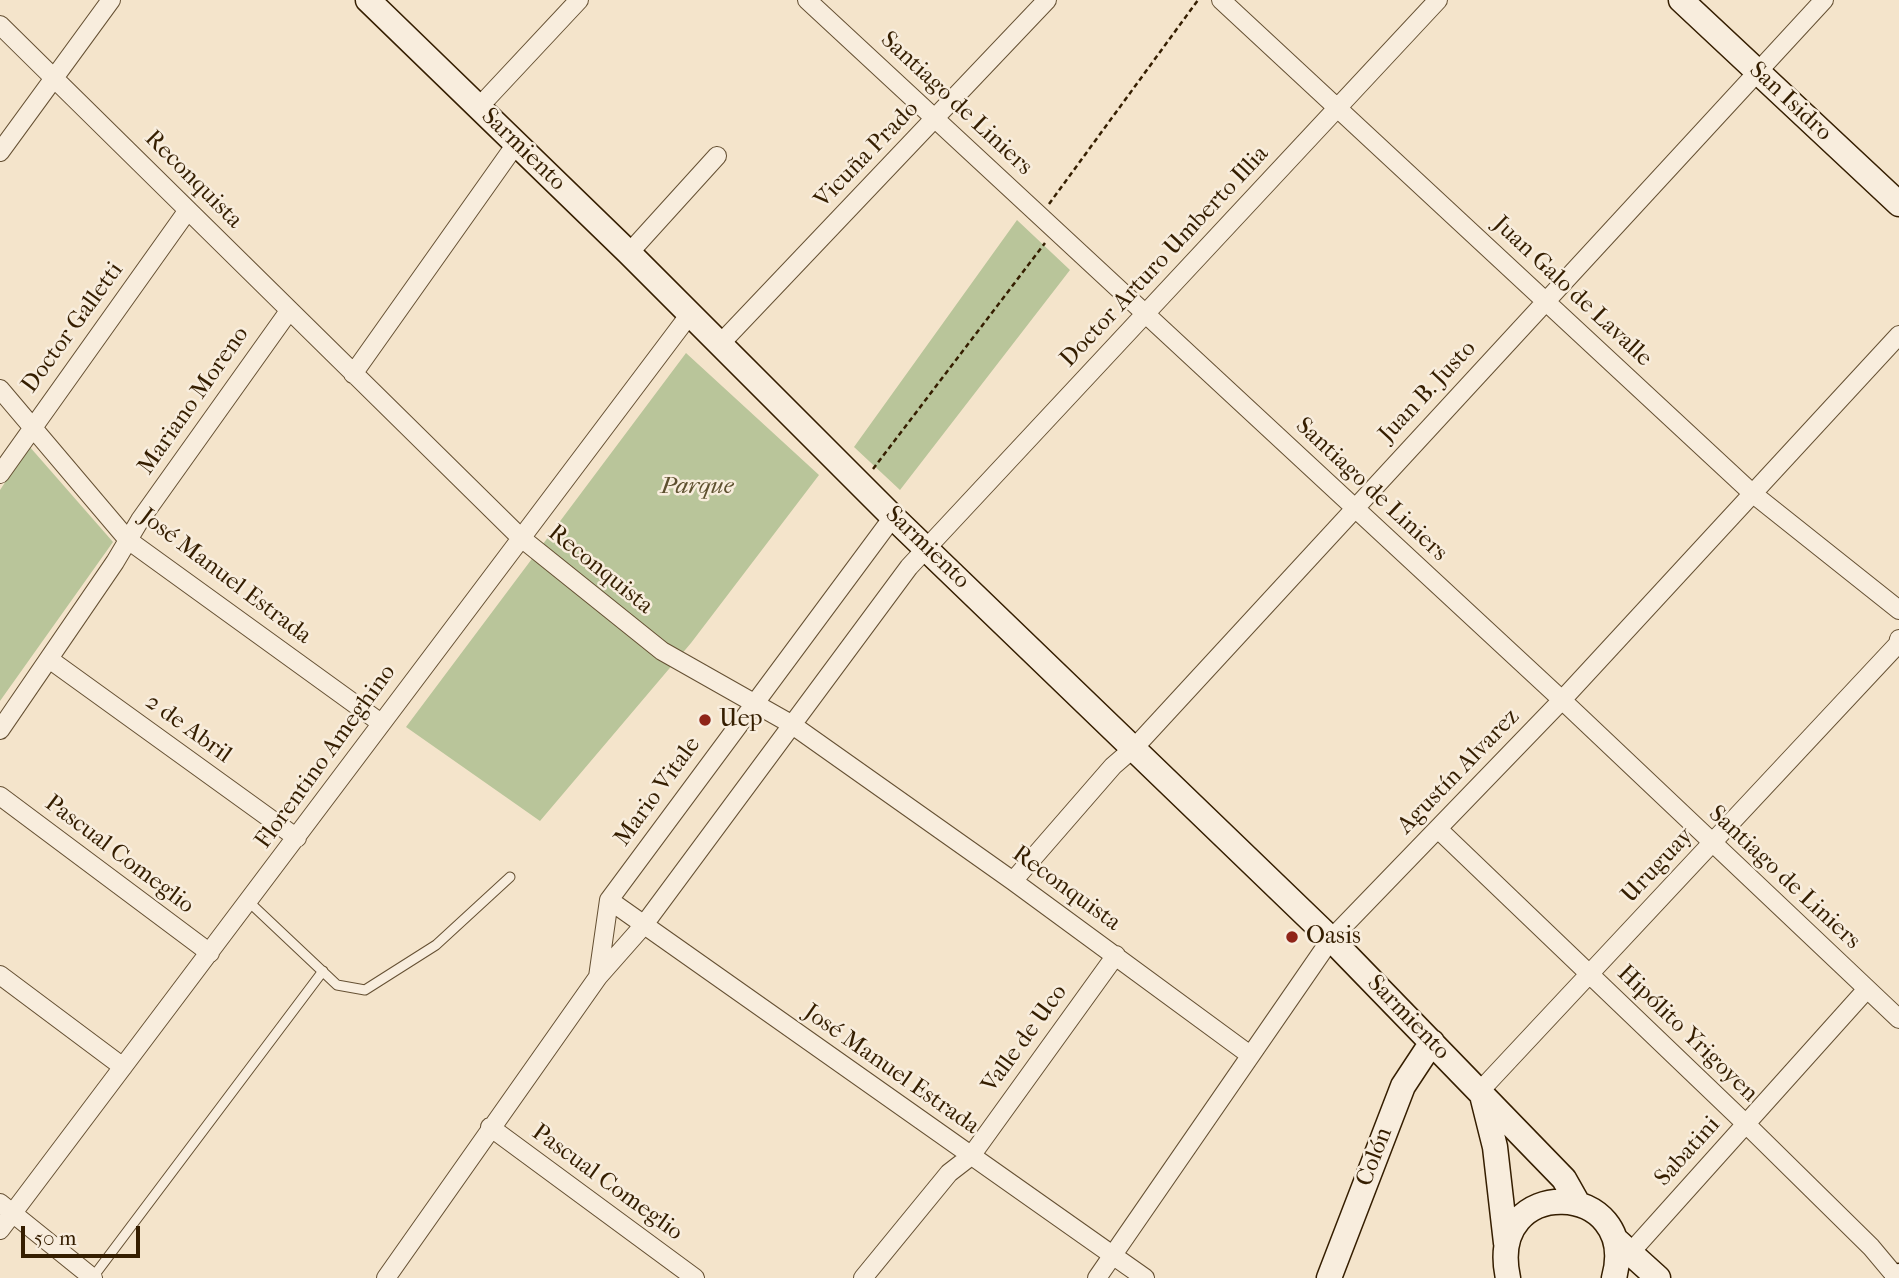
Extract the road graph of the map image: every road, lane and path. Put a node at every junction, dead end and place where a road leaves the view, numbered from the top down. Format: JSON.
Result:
{"nodes":[{"id":1,"x":111,"y":0,"type":"edge"},
{"id":2,"x":368,"y":0,"type":"edge"},
{"id":3,"x":579,"y":0,"type":"edge"},
{"id":4,"x":807,"y":0,"type":"edge"},
{"id":5,"x":1047,"y":0,"type":"edge"},
{"id":6,"x":1198,"y":0,"type":"edge"},
{"id":7,"x":1221,"y":0,"type":"edge"},
{"id":8,"x":1438,"y":0,"type":"edge"},
{"id":9,"x":1681,"y":0,"type":"edge"},
{"id":10,"x":1824,"y":0,"type":"edge"},
{"id":11,"x":0,"y":25,"type":"edge"},
{"id":12,"x":1758,"y":71,"type":"junction"},
{"id":13,"x":55,"y":77,"type":"junction"},
{"id":14,"x":478,"y":107,"type":"junction"},
{"id":15,"x":1337,"y":108,"type":"junction"},
{"id":16,"x":936,"y":119,"type":"junction"},
{"id":17,"x":516,"y":144,"type":"junction"},
{"id":18,"x":0,"y":152,"type":"edge"},
{"id":19,"x":717,"y":156,"type":"dead end"},
{"id":20,"x":1899,"y":204,"type":"edge"},
{"id":21,"x":188,"y":210,"type":"junction"},
{"id":22,"x":1041,"y":215,"type":"junction"},
{"id":23,"x":1056,"y":229,"type":"junction"},
{"id":24,"x":629,"y":253,"type":"junction"},
{"id":25,"x":1545,"y":301,"type":"junction"},
{"id":26,"x":289,"y":311,"type":"junction"},
{"id":27,"x":690,"y":314,"type":"junction"},
{"id":28,"x":1145,"y":315,"type":"junction"},
{"id":29,"x":1899,"y":335,"type":"edge"},
{"id":30,"x":721,"y":343,"type":"junction"},
{"id":31,"x":352,"y":374,"type":"junction"},
{"id":32,"x":0,"y":389,"type":"edge"},
{"id":33,"x":33,"y":426,"type":"junction"},
{"id":34,"x":0,"y":474,"type":"edge"},
{"id":35,"x":862,"y":484,"type":"junction"},
{"id":36,"x":1752,"y":493,"type":"junction"},
{"id":37,"x":1354,"y":508,"type":"junction"},
{"id":38,"x":893,"y":517,"type":"junction"},
{"id":39,"x":520,"y":537,"type":"junction"},
{"id":40,"x":128,"y":540,"type":"junction"},
{"id":41,"x":927,"y":548,"type":"junction"},
{"id":42,"x":1899,"y":610,"type":"edge"},
{"id":43,"x":1899,"y":639,"type":"edge"},
{"id":44,"x":49,"y":659,"type":"junction"},
{"id":45,"x":1562,"y":700,"type":"junction"},
{"id":46,"x":754,"y":702,"type":"junction"},
{"id":47,"x":381,"y":723,"type":"junction"},
{"id":48,"x":791,"y":724,"type":"junction"},
{"id":49,"x":0,"y":730,"type":"edge"},
{"id":50,"x":1135,"y":747,"type":"junction"},
{"id":51,"x":0,"y":796,"type":"edge"},
{"id":52,"x":1438,"y":829,"type":"junction"},
{"id":53,"x":297,"y":838,"type":"junction"},
{"id":54,"x":1712,"y":844,"type":"junction"},
{"id":55,"x":510,"y":877,"type":"dead end"},
{"id":56,"x":1013,"y":881,"type":"junction"},
{"id":57,"x":609,"y":900,"type":"junction"},
{"id":58,"x":249,"y":902,"type":"junction"},
{"id":59,"x":643,"y":926,"type":"junction"},
{"id":60,"x":1331,"y":939,"type":"junction"},
{"id":61,"x":209,"y":953,"type":"junction"},
{"id":62,"x":1116,"y":956,"type":"junction"},
{"id":63,"x":323,"y":971,"type":"junction"},
{"id":64,"x":0,"y":975,"type":"edge"},
{"id":65,"x":1590,"y":975,"type":"junction"},
{"id":66,"x":598,"y":977,"type":"junction"},
{"id":67,"x":1867,"y":989,"type":"junction"},
{"id":68,"x":1899,"y":1019,"type":"edge"},
{"id":69,"x":1432,"y":1042,"type":"junction"},
{"id":70,"x":1250,"y":1055,"type":"junction"},
{"id":71,"x":123,"y":1067,"type":"junction"},
{"id":72,"x":1481,"y":1096,"type":"junction"},
{"id":73,"x":1746,"y":1124,"type":"junction"},
{"id":74,"x":490,"y":1127,"type":"junction"},
{"id":75,"x":971,"y":1156,"type":"junction"},
{"id":76,"x":1577,"y":1202,"type":"junction"},
{"id":77,"x":7,"y":1208,"type":"edge"},
{"id":78,"x":0,"y":1230,"type":"edge"},
{"id":79,"x":1506,"y":1243,"type":"junction"},
{"id":80,"x":1623,"y":1247,"type":"junction"},
{"id":81,"x":1113,"y":1255,"type":"junction"},
{"id":82,"x":1898,"y":1277,"type":"edge"},
{"id":83,"x":93,"y":1278,"type":"edge"},
{"id":84,"x":386,"y":1278,"type":"edge"},
{"id":85,"x":695,"y":1278,"type":"edge"},
{"id":86,"x":863,"y":1278,"type":"edge"},
{"id":87,"x":1097,"y":1278,"type":"edge"},
{"id":88,"x":1145,"y":1278,"type":"edge"},
{"id":89,"x":1329,"y":1278,"type":"edge"},
{"id":90,"x":1508,"y":1278,"type":"edge"},
{"id":91,"x":1614,"y":1278,"type":"edge"},
{"id":92,"x":1658,"y":1278,"type":"edge"}],
"edges":[{"from":1,"to":13,"type":"street"},
{"from":2,"to":14,"type":"street","name":"Sarmiento"},
{"from":3,"to":14,"type":"street"},
{"from":4,"to":16,"type":"street","name":"Santiago de Liniers"},
{"from":5,"to":16,"type":"street","name":"Vicuña Prado"},
{"from":6,"to":22,"type":"path"},
{"from":7,"to":15,"type":"street","name":"Juan Galo de Lavalle"},
{"from":8,"to":15,"type":"street","name":"Doctor Arturo Umberto Illia"},
{"from":9,"to":12,"type":"street","name":"San Isidro"},
{"from":10,"to":12,"type":"street","name":"Juan B. Justo"},
{"from":11,"to":13,"type":"street","name":"Reconquista"},
{"from":12,"to":20,"type":"street","name":"San Isidro"},
{"from":12,"to":25,"type":"street","name":"Juan B. Justo"},
{"from":13,"to":18,"type":"street"},
{"from":13,"to":21,"type":"street","name":"Reconquista"},
{"from":14,"to":17,"type":"street","name":"Sarmiento"},
{"from":15,"to":25,"type":"street","name":"Juan Galo de Lavalle"},
{"from":15,"to":28,"type":"street","name":"Doctor Arturo Umberto Illia"},
{"from":16,"to":22,"type":"street","name":"Santiago de Liniers"},
{"from":16,"to":30,"type":"street","name":"Vicuña Prado"},
{"from":17,"to":24,"type":"street","name":"Sarmiento"},
{"from":17,"to":31,"type":"street"},
{"from":19,"to":24,"type":"street"},
{"from":21,"to":26,"type":"street","name":"Reconquista"},
{"from":21,"to":33,"type":"street","name":"Doctor Galletti"},
{"from":22,"to":23,"type":"street","name":"Santiago de Liniers"},
{"from":23,"to":28,"type":"street","name":"Santiago de Liniers"},
{"from":23,"to":35,"type":"path"},
{"from":24,"to":27,"type":"street","name":"Sarmiento"},
{"from":25,"to":36,"type":"street","name":"Juan Galo de Lavalle"},
{"from":25,"to":37,"type":"street","name":"Juan B. Justo"},
{"from":26,"to":31,"type":"street","name":"Reconquista"},
{"from":26,"to":40,"type":"street","name":"Mariano Moreno"},
{"from":27,"to":30,"type":"street","name":"Sarmiento"},
{"from":27,"to":39,"type":"street","name":"Florentino Ameghino"},
{"from":28,"to":37,"type":"street","name":"Santiago de Liniers"},
{"from":28,"to":41,"type":"street","name":"Doctor Arturo Umberto Illia"},
{"from":29,"to":36,"type":"street","name":"Agustín Alvarez"},
{"from":30,"to":35,"type":"street","name":"Sarmiento"},
{"from":31,"to":39,"type":"street","name":"Reconquista"},
{"from":32,"to":33,"type":"street","name":"José Manuel Estrada"},
{"from":33,"to":34,"type":"street","name":"Doctor Galletti"},
{"from":33,"to":40,"type":"street","name":"José Manuel Estrada"},
{"from":35,"to":38,"type":"street","name":"Sarmiento"},
{"from":36,"to":42,"type":"street","name":"Juan Galo de Lavalle"},
{"from":36,"to":45,"type":"street","name":"Agustín Alvarez"},
{"from":37,"to":45,"type":"street","name":"Santiago de Liniers"},
{"from":37,"to":50,"type":"street","name":"Juan B. Justo"},
{"from":38,"to":41,"type":"street","name":"Sarmiento"},
{"from":38,"to":46,"type":"street","name":"Mario Vitale"},
{"from":39,"to":46,"type":"street","name":"Reconquista"},
{"from":39,"to":47,"type":"street","name":"Florentino Ameghino"},
{"from":40,"to":44,"type":"street","name":"Mariano Moreno"},
{"from":40,"to":47,"type":"street","name":"José Manuel Estrada"},
{"from":41,"to":48,"type":"street","name":"Mario Vitale"},
{"from":41,"to":50,"type":"street","name":"Sarmiento"},
{"from":43,"to":54,"type":"street","name":"Uruguay"},
{"from":44,"to":49,"type":"street","name":"Mariano Moreno"},
{"from":44,"to":53,"type":"street","name":"2 de Abril"},
{"from":45,"to":52,"type":"street","name":"Agustín Alvarez"},
{"from":45,"to":54,"type":"street","name":"Santiago de Liniers"},
{"from":46,"to":48,"type":"street","name":"Reconquista"},
{"from":46,"to":57,"type":"street","name":"Mario Vitale"},
{"from":47,"to":53,"type":"street","name":"Florentino Ameghino"},
{"from":48,"to":56,"type":"street","name":"Reconquista"},
{"from":48,"to":59,"type":"street","name":"Mario Vitale"},
{"from":50,"to":56,"type":"street","name":"Juan B. Justo"},
{"from":50,"to":60,"type":"street","name":"Sarmiento"},
{"from":51,"to":61,"type":"street","name":"Pascual Comeglio"},
{"from":52,"to":60,"type":"street","name":"Agustín Alvarez"},
{"from":52,"to":65,"type":"street","name":"Hipólito Yrigoyen"},
{"from":53,"to":58,"type":"street","name":"Florentino Ameghino"},
{"from":54,"to":65,"type":"street","name":"Uruguay"},
{"from":54,"to":67,"type":"street","name":"Santiago de Liniers"},
{"from":55,"to":63,"type":"lane"},
{"from":56,"to":62,"type":"street","name":"Reconquista"},
{"from":57,"to":59,"type":"street","name":"José Manuel Estrada"},
{"from":57,"to":66,"type":"street","name":"Mario Vitale"},
{"from":58,"to":61,"type":"street","name":"Florentino Ameghino"},
{"from":58,"to":63,"type":"lane"},
{"from":59,"to":66,"type":"street","name":"Mario Vitale"},
{"from":59,"to":75,"type":"street","name":"José Manuel Estrada"},
{"from":60,"to":69,"type":"street","name":"Sarmiento"},
{"from":60,"to":70,"type":"street","name":"Agustín Alvarez"},
{"from":61,"to":71,"type":"street","name":"Florentino Ameghino"},
{"from":62,"to":70,"type":"street","name":"Reconquista"},
{"from":62,"to":75,"type":"street","name":"Valle de Uco"},
{"from":63,"to":83,"type":"lane"},
{"from":64,"to":71,"type":"street"},
{"from":65,"to":72,"type":"street","name":"Uruguay"},
{"from":65,"to":73,"type":"street","name":"Hipólito Yrigoyen"},
{"from":66,"to":74,"type":"street","name":"Mario Vitale"},
{"from":67,"to":68,"type":"street","name":"Santiago de Liniers"},
{"from":67,"to":73,"type":"street","name":"Sabatini"},
{"from":69,"to":72,"type":"street","name":"Sarmiento"},
{"from":69,"to":89,"type":"street","name":"Colón"},
{"from":70,"to":81,"type":"street","name":"Agustín Alvarez"},
{"from":71,"to":77,"type":"street","name":"Florentino Ameghino"},
{"from":72,"to":76,"type":"street","name":"Sarmiento"},
{"from":72,"to":79,"type":"street","name":"Sarmiento"},
{"from":73,"to":80,"type":"street","name":"Sabatini"},
{"from":73,"to":82,"type":"street","name":"Hipólito Yrigoyen"},
{"from":74,"to":84,"type":"street","name":"Mario Vitale"},
{"from":74,"to":85,"type":"street","name":"Pascual Comeglio"},
{"from":75,"to":81,"type":"street","name":"José Manuel Estrada"},
{"from":75,"to":86,"type":"street","name":"Valle de Uco"},
{"from":76,"to":79,"type":"street"},
{"from":76,"to":80,"type":"street"},
{"from":77,"to":78,"type":"street","name":"Florentino Ameghino"},
{"from":77,"to":83,"type":"street"},
{"from":79,"to":90,"type":"street","name":"Sarmiento"},
{"from":80,"to":91,"type":"street"},
{"from":80,"to":92,"type":"street"},
{"from":81,"to":87,"type":"street","name":"Agustín Alvarez"},
{"from":81,"to":88,"type":"street","name":"José Manuel Estrada"}]}
